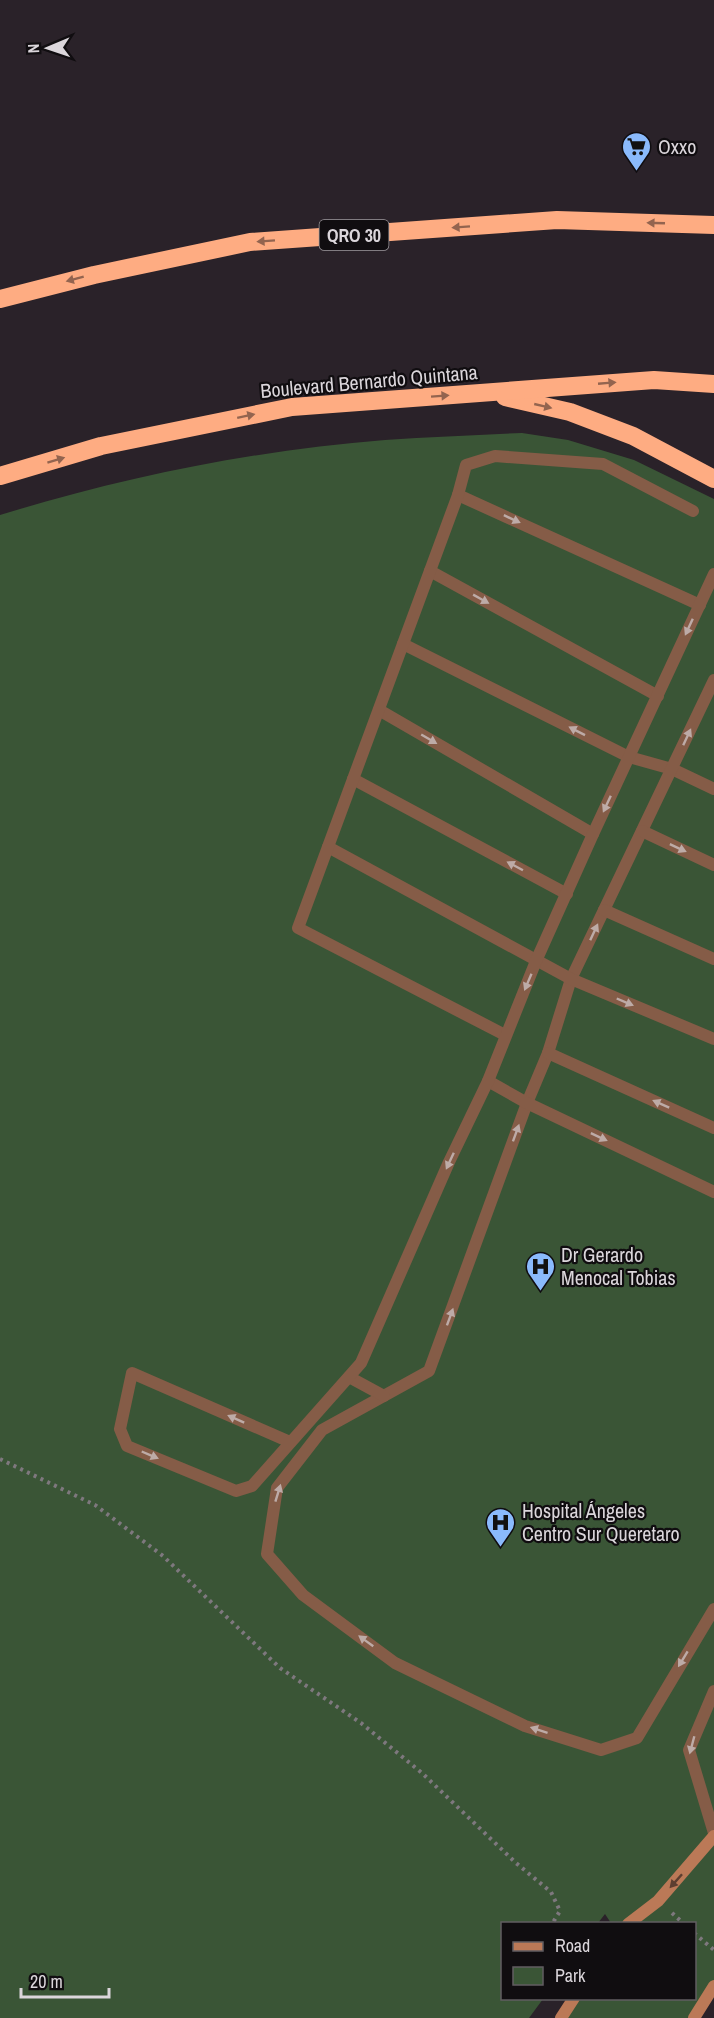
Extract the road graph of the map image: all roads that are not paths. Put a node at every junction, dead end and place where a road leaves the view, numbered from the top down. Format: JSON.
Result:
{"nodes":[{"id":1,"x":714,"y":225,"type":"edge"},
{"id":2,"x":0,"y":299,"type":"edge"},
{"id":3,"x":714,"y":384,"type":"edge"},
{"id":4,"x":486,"y":393,"type":"junction"},
{"id":5,"x":0,"y":476,"type":"edge"},
{"id":6,"x":714,"y":479,"type":"edge"},
{"id":7,"x":458,"y":495,"type":"junction"},
{"id":8,"x":693,"y":511,"type":"dead end"},
{"id":9,"x":430,"y":571,"type":"junction"},
{"id":10,"x":714,"y":574,"type":"edge"},
{"id":11,"x":700,"y":605,"type":"junction"},
{"id":12,"x":403,"y":644,"type":"junction"},
{"id":13,"x":714,"y":680,"type":"edge"},
{"id":14,"x":658,"y":696,"type":"junction"},
{"id":15,"x":711,"y":697,"type":"edge"},
{"id":16,"x":379,"y":710,"type":"junction"},
{"id":17,"x":629,"y":757,"type":"junction"},
{"id":18,"x":672,"y":769,"type":"junction"},
{"id":19,"x":353,"y":779,"type":"junction"},
{"id":20,"x":714,"y":789,"type":"edge"},
{"id":21,"x":642,"y":831,"type":"junction"},
{"id":22,"x":593,"y":834,"type":"junction"},
{"id":23,"x":328,"y":847,"type":"junction"},
{"id":24,"x":714,"y":865,"type":"edge"},
{"id":25,"x":567,"y":894,"type":"junction"},
{"id":26,"x":604,"y":910,"type":"junction"},
{"id":27,"x":714,"y":959,"type":"edge"},
{"id":28,"x":537,"y":961,"type":"junction"},
{"id":29,"x":572,"y":979,"type":"junction"},
{"id":30,"x":505,"y":1035,"type":"junction"},
{"id":31,"x":714,"y":1039,"type":"edge"},
{"id":32,"x":548,"y":1053,"type":"junction"},
{"id":33,"x":488,"y":1081,"type":"junction"},
{"id":34,"x":527,"y":1103,"type":"junction"},
{"id":35,"x":714,"y":1128,"type":"edge"},
{"id":36,"x":714,"y":1192,"type":"edge"},
{"id":37,"x":349,"y":1377,"type":"junction"},
{"id":38,"x":384,"y":1396,"type":"junction"},
{"id":39,"x":290,"y":1442,"type":"junction"},
{"id":40,"x":714,"y":1609,"type":"edge"},
{"id":41,"x":714,"y":1691,"type":"edge"},
{"id":42,"x":714,"y":1835,"type":"edge"},
{"id":43,"x":629,"y":1922,"type":"edge"},
{"id":44,"x":714,"y":1986,"type":"edge"},
{"id":45,"x":573,"y":2000,"type":"edge"},
{"id":46,"x":561,"y":2018,"type":"edge"},
{"id":47,"x":694,"y":2018,"type":"edge"}],
"edges":[{"from":1,"to":2,"type":"highway","number":"QRO 30","one_way":true},
{"from":4,"to":3,"type":"highway","name":"Boulevard Bernardo Quintana","one_way":true},
{"from":5,"to":4,"type":"highway","name":"Boulevard Bernardo Quintana","one_way":true},
{"from":4,"to":6,"type":"highway","one_way":true},
{"from":7,"to":8,"type":"lane"},
{"from":7,"to":9,"type":"lane"},
{"from":7,"to":11,"type":"lane","one_way":true},
{"from":9,"to":12,"type":"lane"},
{"from":9,"to":14,"type":"lane","one_way":true},
{"from":10,"to":11,"type":"lane"},
{"from":11,"to":14,"type":"lane","one_way":true},
{"from":12,"to":16,"type":"lane"},
{"from":17,"to":12,"type":"lane","one_way":true},
{"from":13,"to":15,"type":"lane"},
{"from":14,"to":17,"type":"lane"},
{"from":18,"to":15,"type":"lane","one_way":true},
{"from":16,"to":19,"type":"lane"},
{"from":16,"to":22,"type":"lane","one_way":true},
{"from":17,"to":18,"type":"lane"},
{"from":17,"to":22,"type":"lane","one_way":true},
{"from":18,"to":20,"type":"lane"},
{"from":18,"to":21,"type":"lane"},
{"from":19,"to":23,"type":"lane"},
{"from":25,"to":19,"type":"lane","one_way":true},
{"from":21,"to":24,"type":"lane","one_way":true},
{"from":21,"to":26,"type":"lane"},
{"from":22,"to":25,"type":"lane"},
{"from":23,"to":28,"type":"lane"},
{"from":23,"to":30,"type":"lane"},
{"from":25,"to":28,"type":"lane"},
{"from":26,"to":27,"type":"lane"},
{"from":29,"to":26,"type":"lane","one_way":true},
{"from":28,"to":29,"type":"lane"},
{"from":28,"to":30,"type":"lane","one_way":true},
{"from":29,"to":31,"type":"lane","one_way":true},
{"from":29,"to":32,"type":"lane"},
{"from":30,"to":33,"type":"lane"},
{"from":32,"to":34,"type":"lane"},
{"from":35,"to":32,"type":"lane","one_way":true},
{"from":33,"to":34,"type":"lane"},
{"from":33,"to":37,"type":"lane","one_way":true},
{"from":34,"to":36,"type":"lane","one_way":true},
{"from":38,"to":34,"type":"lane","one_way":true},
{"from":37,"to":38,"type":"lane"},
{"from":37,"to":39,"type":"lane"},
{"from":40,"to":38,"type":"lane","one_way":true},
{"from":39,"to":39,"type":"lane","one_way":true},
{"from":41,"to":42,"type":"lane","one_way":true},
{"from":42,"to":43,"type":"street","one_way":true},
{"from":44,"to":47,"type":"street"},
{"from":45,"to":46,"type":"street"}]}
